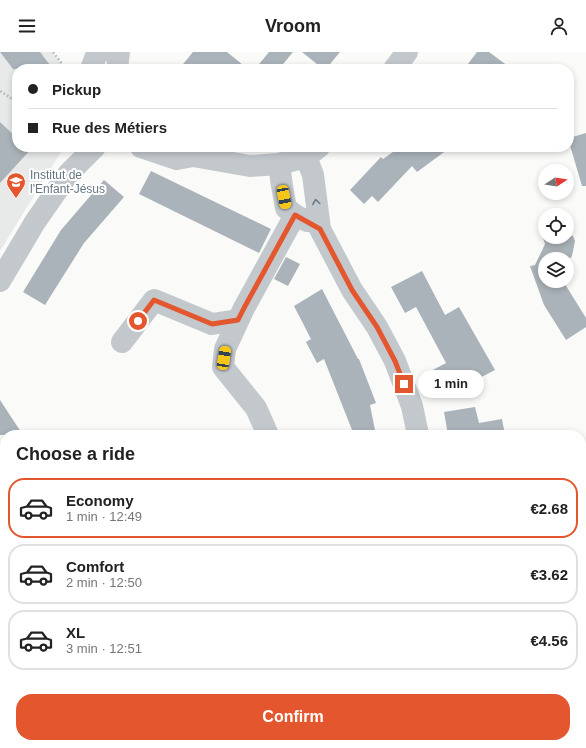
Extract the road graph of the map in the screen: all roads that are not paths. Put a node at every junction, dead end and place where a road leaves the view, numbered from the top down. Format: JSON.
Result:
{"nodes":[{"id":1,"x":80,"y":52,"type":"edge"},
{"id":2,"x":100,"y":52,"type":"edge"},
{"id":3,"x":119,"y":52,"type":"edge"},
{"id":4,"x":407,"y":52,"type":"edge"},
{"id":5,"x":87,"y":64,"type":"edge"},
{"id":6,"x":92,"y":64,"type":"edge"},
{"id":7,"x":118,"y":64,"type":"edge"},
{"id":8,"x":398,"y":64,"type":"edge"},
{"id":9,"x":90,"y":152,"type":"edge"},
{"id":10,"x":156,"y":152,"type":"edge"},
{"id":11,"x":188,"y":152,"type":"edge"},
{"id":12,"x":193,"y":152,"type":"edge"},
{"id":13,"x":312,"y":152,"type":"edge"},
{"id":14,"x":279,"y":164,"type":"junction"},
{"id":15,"x":295,"y":215,"type":"junction"},
{"id":16,"x":35,"y":222,"type":"junction"},
{"id":17,"x":320,"y":229,"type":"junction"},
{"id":18,"x":0,"y":253,"type":"edge"},
{"id":19,"x":0,"y":281,"type":"edge"},
{"id":20,"x":238,"y":320,"type":"junction"},
{"id":21,"x":122,"y":342,"type":"dead end"},
{"id":22,"x":266,"y":430,"type":"edge"},
{"id":23,"x":417,"y":430,"type":"edge"}],
"edges":[{"from":1,"to":5,"type":"street"},
{"from":2,"to":6,"type":"street"},
{"from":3,"to":7,"type":"street"},
{"from":4,"to":8,"type":"street"},
{"from":9,"to":16,"type":"street"},
{"from":10,"to":11,"type":"street"},
{"from":12,"to":14,"type":"street"},
{"from":13,"to":14,"type":"street"},
{"from":17,"to":13,"type":"street","one_way":true},
{"from":14,"to":15,"type":"street"},
{"from":15,"to":17,"type":"street"},
{"from":15,"to":20,"type":"street"},
{"from":16,"to":18,"type":"street"},
{"from":16,"to":19,"type":"street"},
{"from":17,"to":23,"type":"street"},
{"from":20,"to":21,"type":"street"},
{"from":20,"to":22,"type":"street"}]}
